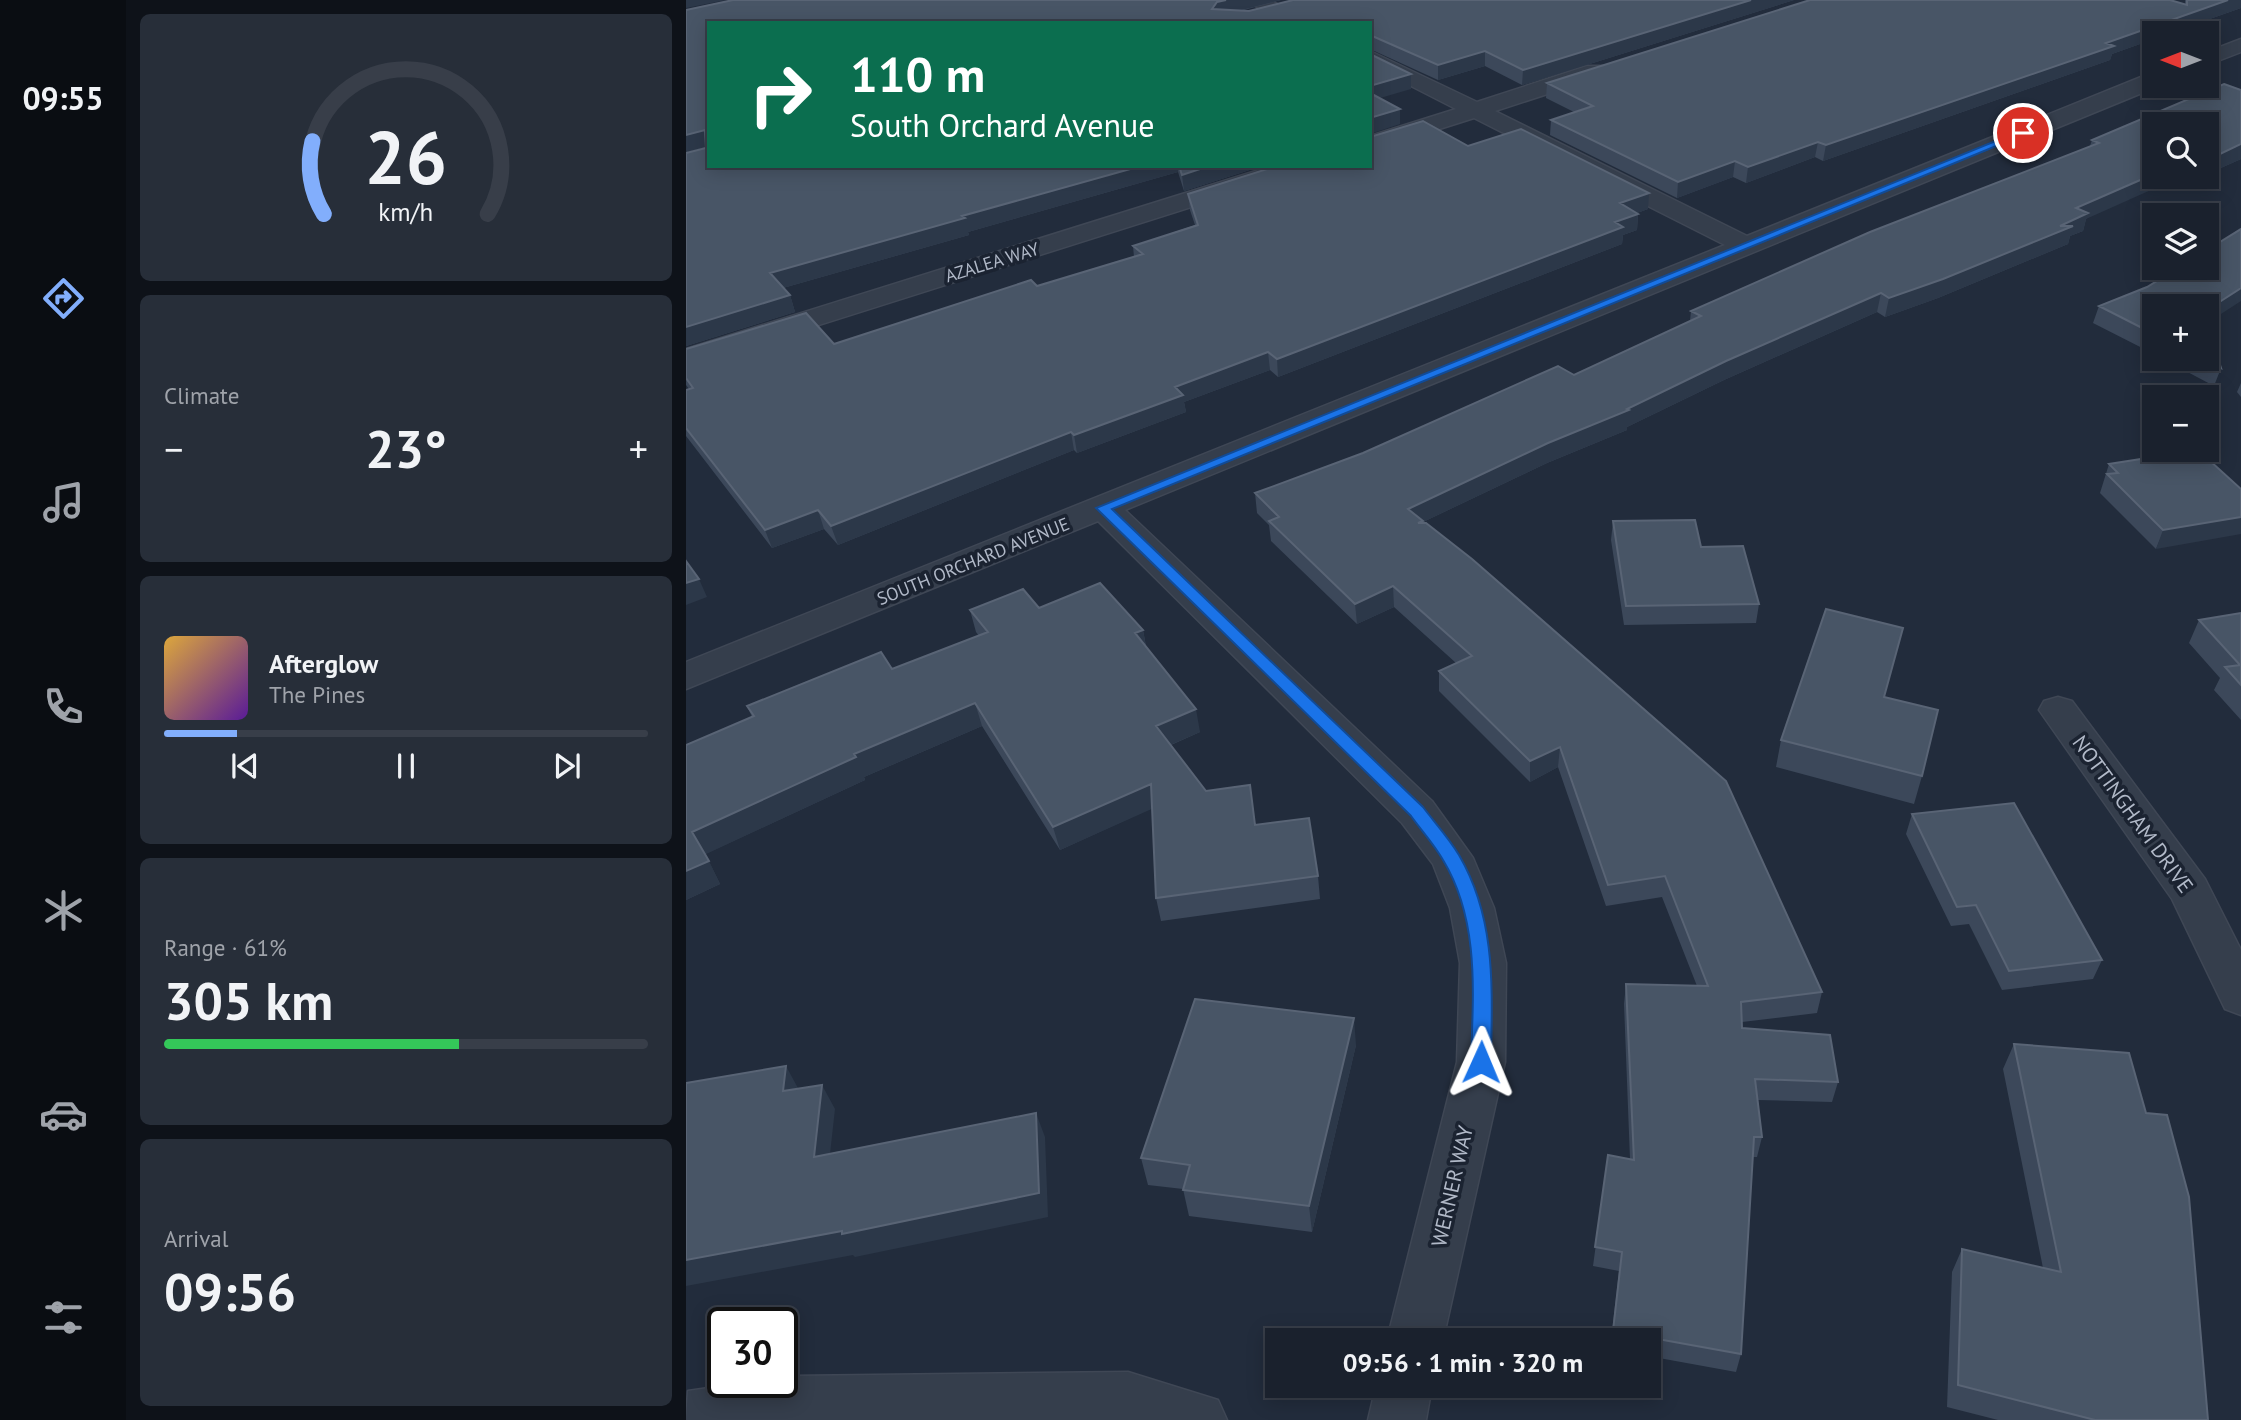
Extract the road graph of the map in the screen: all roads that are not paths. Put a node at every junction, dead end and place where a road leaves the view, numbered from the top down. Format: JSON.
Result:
{"nodes":[{"id":1,"x":1251,"y":9,"type":"edge"},
{"id":2,"x":1302,"y":13,"type":"edge"},
{"id":3,"x":2241,"y":45,"type":"edge"},
{"id":4,"x":2219,"y":54,"type":"edge"},
{"id":5,"x":1372,"y":58,"type":"edge"},
{"id":6,"x":1617,"y":64,"type":"edge"},
{"id":7,"x":2142,"y":85,"type":"edge"},
{"id":8,"x":1477,"y":110,"type":"junction"},
{"id":9,"x":1372,"y":143,"type":"edge"},
{"id":10,"x":1291,"y":168,"type":"edge"},
{"id":11,"x":1745,"y":245,"type":"junction"},
{"id":12,"x":686,"y":358,"type":"edge"},
{"id":13,"x":1103,"y":508,"type":"junction"},
{"id":14,"x":686,"y":676,"type":"edge"},
{"id":15,"x":2058,"y":710,"type":"dead end"},
{"id":16,"x":2241,"y":996,"type":"edge"},
{"id":17,"x":1418,"y":1328,"type":"edge"},
{"id":18,"x":1402,"y":1398,"type":"edge"},
{"id":19,"x":688,"y":1420,"type":"edge"},
{"id":20,"x":1198,"y":1420,"type":"edge"},
{"id":21,"x":1397,"y":1420,"type":"edge"}],
"edges":[{"from":1,"to":2,"type":"street"},
{"from":3,"to":4,"type":"street"},
{"from":5,"to":8,"type":"street"},
{"from":6,"to":8,"type":"street"},
{"from":7,"to":11,"type":"street","name":"SOUTH ORCHARD AVENUE"},
{"from":8,"to":9,"type":"street"},
{"from":8,"to":11,"type":"street"},
{"from":10,"to":12,"type":"street","name":"AZALEA WAY"},
{"from":11,"to":13,"type":"street","name":"SOUTH ORCHARD AVENUE"},
{"from":13,"to":14,"type":"street","name":"SOUTH ORCHARD AVENUE"},
{"from":13,"to":17,"type":"street","name":"WERNER WAY"},
{"from":15,"to":16,"type":"street","name":"NOTTINGHAM DRIVE"},
{"from":18,"to":21,"type":"street"},
{"from":19,"to":20,"type":"street"}]}
